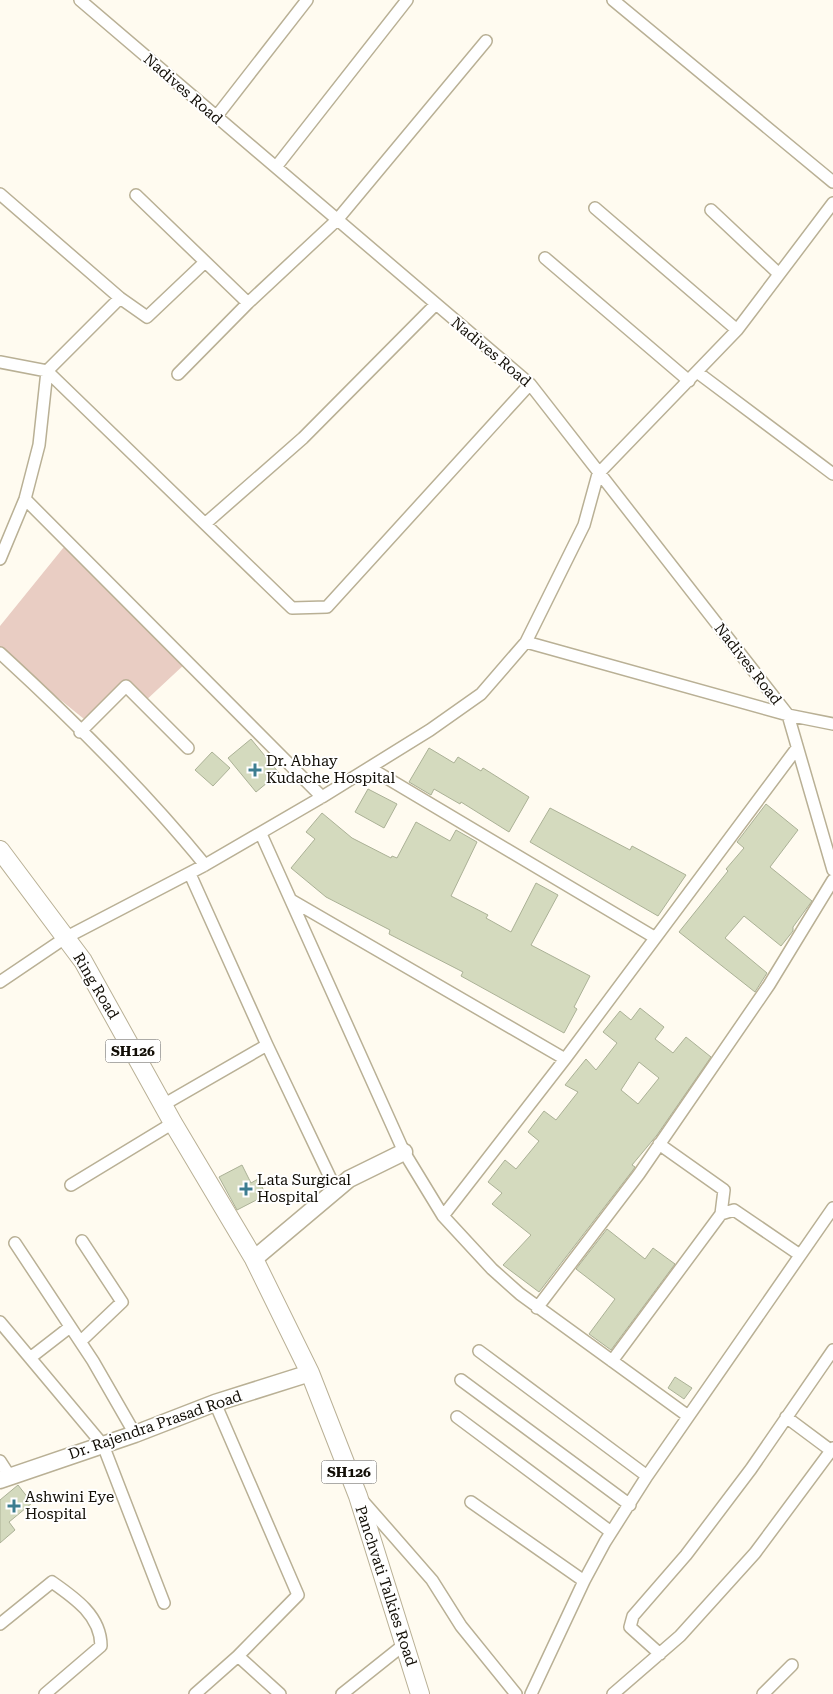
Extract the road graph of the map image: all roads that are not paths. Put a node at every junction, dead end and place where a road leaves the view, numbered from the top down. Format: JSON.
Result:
{"nodes":[{"id":1,"x":80,"y":0,"type":"edge"},
{"id":2,"x":307,"y":0,"type":"edge"},
{"id":3,"x":406,"y":0,"type":"edge"},
{"id":4,"x":612,"y":0,"type":"edge"},
{"id":5,"x":486,"y":41,"type":"dead end"},
{"id":6,"x":216,"y":117,"type":"junction"},
{"id":7,"x":276,"y":167,"type":"junction"},
{"id":8,"x":833,"y":182,"type":"edge"},
{"id":9,"x":0,"y":194,"type":"edge"},
{"id":10,"x":136,"y":195,"type":"dead end"},
{"id":11,"x":833,"y":203,"type":"edge"},
{"id":12,"x":595,"y":208,"type":"dead end"},
{"id":13,"x":711,"y":210,"type":"dead end"},
{"id":14,"x":337,"y":220,"type":"junction"},
{"id":15,"x":545,"y":258,"type":"dead end"},
{"id":16,"x":205,"y":262,"type":"junction"},
{"id":17,"x":779,"y":274,"type":"junction"},
{"id":18,"x":120,"y":298,"type":"junction"},
{"id":19,"x":248,"y":303,"type":"junction"},
{"id":20,"x":435,"y":305,"type":"junction"},
{"id":21,"x":736,"y":330,"type":"junction"},
{"id":22,"x":0,"y":362,"type":"edge"},
{"id":23,"x":47,"y":372,"type":"junction"},
{"id":24,"x":178,"y":374,"type":"dead end"},
{"id":25,"x":693,"y":376,"type":"junction"},
{"id":26,"x":530,"y":384,"type":"junction"},
{"id":27,"x":598,"y":474,"type":"junction"},
{"id":28,"x":833,"y":474,"type":"edge"},
{"id":29,"x":25,"y":499,"type":"junction"},
{"id":30,"x":206,"y":523,"type":"junction"},
{"id":31,"x":0,"y":559,"type":"edge"},
{"id":32,"x":526,"y":642,"type":"junction"},
{"id":33,"x":0,"y":653,"type":"edge"},
{"id":34,"x":788,"y":715,"type":"junction"},
{"id":35,"x":833,"y":724,"type":"edge"},
{"id":36,"x":80,"y":732,"type":"junction"},
{"id":37,"x":188,"y":748,"type":"dead end"},
{"id":38,"x":797,"y":748,"type":"junction"},
{"id":39,"x":370,"y":768,"type":"junction"},
{"id":40,"x":322,"y":797,"type":"junction"},
{"id":41,"x":261,"y":834,"type":"junction"},
{"id":42,"x":0,"y":850,"type":"edge"},
{"id":43,"x":205,"y":866,"type":"junction"},
{"id":44,"x":833,"y":870,"type":"edge"},
{"id":45,"x":190,"y":874,"type":"junction"},
{"id":46,"x":833,"y":880,"type":"edge"},
{"id":47,"x":291,"y":900,"type":"junction"},
{"id":48,"x":654,"y":937,"type":"junction"},
{"id":49,"x":65,"y":938,"type":"junction"},
{"id":50,"x":0,"y":982,"type":"edge"},
{"id":51,"x":267,"y":1045,"type":"junction"},
{"id":52,"x":565,"y":1059,"type":"junction"},
{"id":53,"x":163,"y":1105,"type":"junction"},
{"id":54,"x":173,"y":1123,"type":"junction"},
{"id":55,"x":659,"y":1144,"type":"junction"},
{"id":56,"x":404,"y":1152,"type":"junction"},
{"id":57,"x":71,"y":1185,"type":"dead end"},
{"id":58,"x":336,"y":1190,"type":"junction"},
{"id":59,"x":833,"y":1208,"type":"edge"},
{"id":60,"x":721,"y":1214,"type":"junction"},
{"id":61,"x":443,"y":1216,"type":"junction"},
{"id":62,"x":82,"y":1241,"type":"dead end"},
{"id":63,"x":15,"y":1243,"type":"dead end"},
{"id":64,"x":800,"y":1255,"type":"junction"},
{"id":65,"x":254,"y":1260,"type":"junction"},
{"id":66,"x":537,"y":1308,"type":"junction"},
{"id":67,"x":0,"y":1322,"type":"edge"},
{"id":68,"x":70,"y":1327,"type":"junction"},
{"id":69,"x":80,"y":1341,"type":"junction"},
{"id":70,"x":833,"y":1350,"type":"edge"},
{"id":71,"x":479,"y":1351,"type":"dead end"},
{"id":72,"x":30,"y":1358,"type":"junction"},
{"id":73,"x":612,"y":1361,"type":"junction"},
{"id":74,"x":310,"y":1374,"type":"junction"},
{"id":75,"x":461,"y":1380,"type":"dead end"},
{"id":76,"x":215,"y":1403,"type":"junction"},
{"id":77,"x":688,"y":1416,"type":"junction"},
{"id":78,"x":456,"y":1417,"type":"dead end"},
{"id":79,"x":786,"y":1417,"type":"junction"},
{"id":80,"x":135,"y":1434,"type":"junction"},
{"id":81,"x":103,"y":1445,"type":"junction"},
{"id":82,"x":832,"y":1450,"type":"edge"},
{"id":83,"x":0,"y":1461,"type":"edge"},
{"id":84,"x":647,"y":1476,"type":"junction"},
{"id":85,"x":5,"y":1478,"type":"edge"},
{"id":86,"x":358,"y":1496,"type":"junction"},
{"id":87,"x":471,"y":1502,"type":"dead end"},
{"id":88,"x":630,"y":1505,"type":"junction"},
{"id":89,"x":611,"y":1532,"type":"junction"},
{"id":90,"x":584,"y":1581,"type":"junction"},
{"id":91,"x":164,"y":1603,"type":"dead end"},
{"id":92,"x":0,"y":1624,"type":"edge"},
{"id":93,"x":406,"y":1643,"type":"junction"},
{"id":94,"x":660,"y":1654,"type":"junction"},
{"id":95,"x":238,"y":1656,"type":"junction"},
{"id":96,"x":792,"y":1664,"type":"dead end"},
{"id":97,"x":45,"y":1694,"type":"edge"},
{"id":98,"x":195,"y":1694,"type":"edge"},
{"id":99,"x":280,"y":1694,"type":"edge"},
{"id":100,"x":342,"y":1694,"type":"edge"},
{"id":101,"x":420,"y":1694,"type":"edge"},
{"id":102,"x":516,"y":1694,"type":"edge"},
{"id":103,"x":532,"y":1694,"type":"edge"},
{"id":104,"x":613,"y":1694,"type":"edge"},
{"id":105,"x":763,"y":1694,"type":"edge"}],
"edges":[{"from":1,"to":6,"type":"street","name":"Nadives Road"},
{"from":2,"to":6,"type":"street"},
{"from":3,"to":7,"type":"street"},
{"from":4,"to":8,"type":"street"},
{"from":5,"to":14,"type":"street"},
{"from":6,"to":7,"type":"street","name":"Nadives Road"},
{"from":7,"to":14,"type":"street","name":"Nadives Road"},
{"from":9,"to":18,"type":"street"},
{"from":10,"to":16,"type":"street"},
{"from":11,"to":17,"type":"street"},
{"from":12,"to":21,"type":"street"},
{"from":13,"to":17,"type":"street"},
{"from":14,"to":19,"type":"street"},
{"from":14,"to":20,"type":"street","name":"Nadives Road"},
{"from":15,"to":25,"type":"street"},
{"from":16,"to":18,"type":"street"},
{"from":16,"to":19,"type":"street"},
{"from":17,"to":21,"type":"street"},
{"from":18,"to":23,"type":"street"},
{"from":19,"to":24,"type":"street"},
{"from":20,"to":26,"type":"street","name":"Nadives Road"},
{"from":20,"to":30,"type":"street"},
{"from":21,"to":25,"type":"street"},
{"from":22,"to":23,"type":"street"},
{"from":23,"to":29,"type":"street"},
{"from":23,"to":30,"type":"street"},
{"from":25,"to":27,"type":"street"},
{"from":25,"to":28,"type":"street"},
{"from":26,"to":27,"type":"street","name":"Nadives Road"},
{"from":26,"to":30,"type":"street"},
{"from":27,"to":32,"type":"street"},
{"from":27,"to":34,"type":"street","name":"Nadives Road"},
{"from":29,"to":31,"type":"street"},
{"from":29,"to":40,"type":"street"},
{"from":32,"to":34,"type":"street"},
{"from":32,"to":39,"type":"street"},
{"from":33,"to":36,"type":"street"},
{"from":34,"to":35,"type":"street"},
{"from":34,"to":38,"type":"street","name":"Nadives Road"},
{"from":36,"to":37,"type":"street"},
{"from":36,"to":43,"type":"street"},
{"from":38,"to":44,"type":"street","name":"Nadives Road"},
{"from":38,"to":48,"type":"street"},
{"from":39,"to":40,"type":"street"},
{"from":39,"to":48,"type":"street"},
{"from":40,"to":41,"type":"street"},
{"from":41,"to":43,"type":"street"},
{"from":41,"to":47,"type":"street"},
{"from":42,"to":49,"type":"main road","name":"Ring Road","number":"SH126"},
{"from":43,"to":45,"type":"street"},
{"from":45,"to":49,"type":"street"},
{"from":45,"to":51,"type":"street"},
{"from":46,"to":55,"type":"street"},
{"from":47,"to":52,"type":"street"},
{"from":47,"to":56,"type":"street"},
{"from":48,"to":52,"type":"street"},
{"from":49,"to":50,"type":"street"},
{"from":49,"to":53,"type":"main road","name":"Ring Road","number":"SH126"},
{"from":51,"to":53,"type":"street"},
{"from":51,"to":58,"type":"street"},
{"from":52,"to":61,"type":"street"},
{"from":53,"to":54,"type":"main road","name":"Ring Road","number":"SH126"},
{"from":54,"to":57,"type":"street"},
{"from":54,"to":65,"type":"main road","name":"Ring Road","number":"SH126"},
{"from":55,"to":60,"type":"street"},
{"from":55,"to":66,"type":"street"},
{"from":56,"to":58,"type":"main road"},
{"from":56,"to":61,"type":"street"},
{"from":58,"to":65,"type":"main road"},
{"from":59,"to":64,"type":"street"},
{"from":60,"to":64,"type":"street"},
{"from":60,"to":73,"type":"street"},
{"from":61,"to":66,"type":"street"},
{"from":62,"to":69,"type":"street"},
{"from":63,"to":68,"type":"street"},
{"from":64,"to":77,"type":"street"},
{"from":65,"to":74,"type":"main road","name":"Panchvati Talkies Road","number":"SH126"},
{"from":66,"to":73,"type":"street"},
{"from":67,"to":72,"type":"street"},
{"from":68,"to":69,"type":"street"},
{"from":68,"to":72,"type":"street"},
{"from":69,"to":80,"type":"street"},
{"from":70,"to":79,"type":"street"},
{"from":71,"to":84,"type":"street"},
{"from":72,"to":81,"type":"street"},
{"from":73,"to":77,"type":"street"},
{"from":74,"to":76,"type":"main road","name":"Dr. Rajendra Prasad Road"},
{"from":74,"to":86,"type":"main road","name":"Panchvati Talkies Road","number":"SH126"},
{"from":75,"to":88,"type":"street"},
{"from":76,"to":80,"type":"main road","name":"Dr. Rajendra Prasad Road"},
{"from":76,"to":95,"type":"street"},
{"from":77,"to":84,"type":"street"},
{"from":78,"to":89,"type":"street"},
{"from":79,"to":82,"type":"street"},
{"from":79,"to":94,"type":"street"},
{"from":80,"to":81,"type":"main road","name":"Dr. Rajendra Prasad Road"},
{"from":81,"to":85,"type":"main road","name":"Dr. Rajendra Prasad Road"},
{"from":81,"to":91,"type":"street"},
{"from":82,"to":94,"type":"street"},
{"from":83,"to":85,"type":"street"},
{"from":84,"to":88,"type":"street"},
{"from":86,"to":93,"type":"main road","name":"Panchvati Talkies Road","number":"SH126"},
{"from":86,"to":102,"type":"street"},
{"from":87,"to":90,"type":"street"},
{"from":88,"to":89,"type":"street"},
{"from":89,"to":90,"type":"street"},
{"from":90,"to":103,"type":"street"},
{"from":92,"to":97,"type":"street"},
{"from":93,"to":100,"type":"street"},
{"from":93,"to":101,"type":"main road","name":"Panchvati Talkies Road","number":"SH126"},
{"from":94,"to":104,"type":"street"},
{"from":95,"to":98,"type":"street"},
{"from":95,"to":99,"type":"street"},
{"from":96,"to":105,"type":"street"}]}
